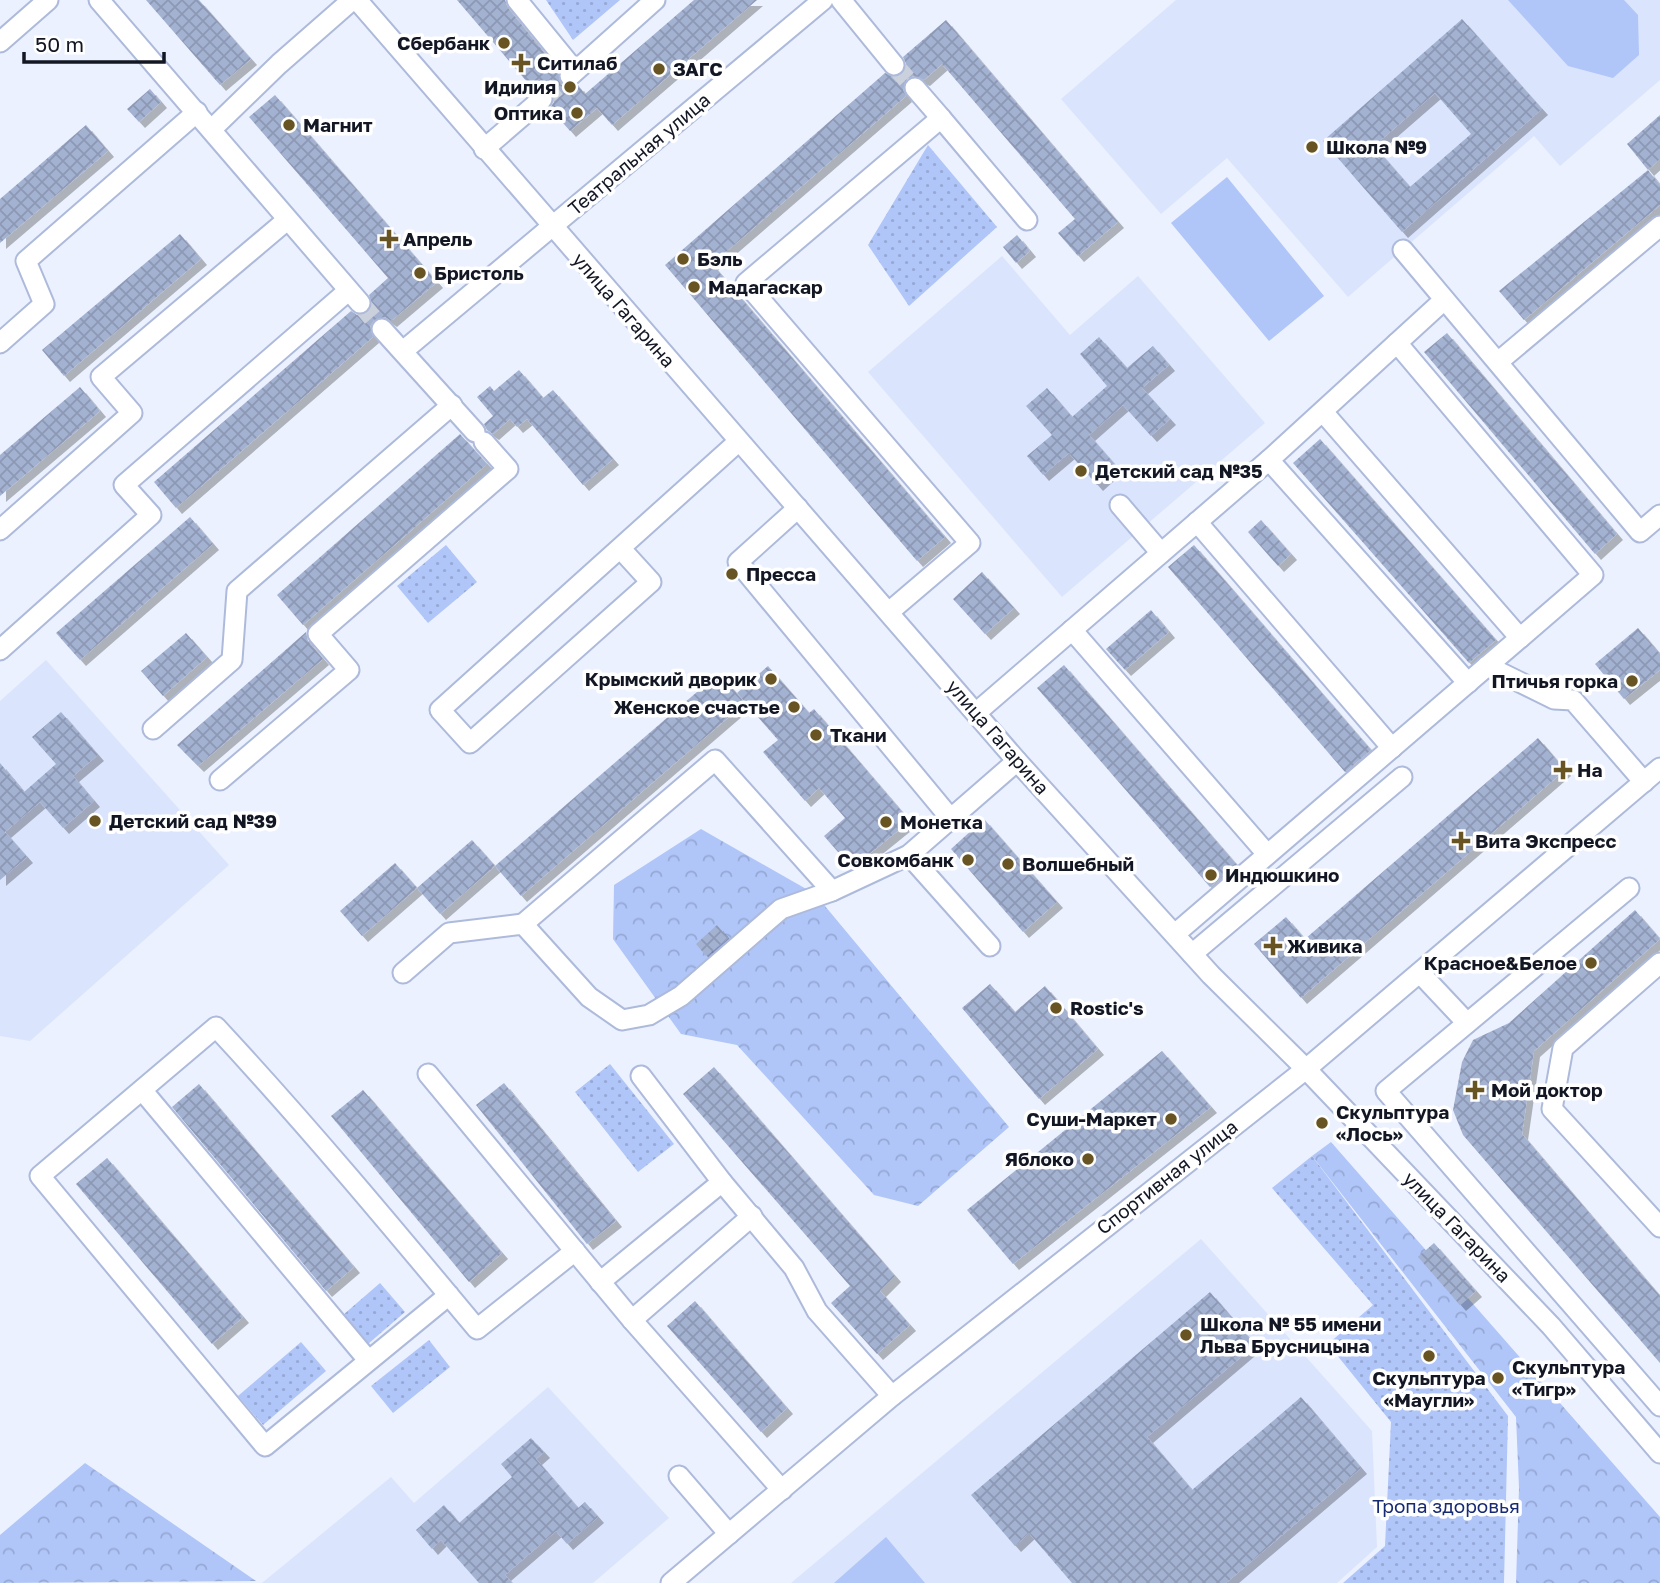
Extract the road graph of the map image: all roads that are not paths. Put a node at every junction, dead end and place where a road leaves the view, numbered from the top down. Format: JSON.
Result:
{"nodes":[{"id":1,"x":48,"y":0,"type":"edge"},
{"id":2,"x":99,"y":0,"type":"edge"},
{"id":3,"x":355,"y":0,"type":"edge"},
{"id":4,"x":517,"y":0,"type":"edge"},
{"id":5,"x":655,"y":0,"type":"edge"},
{"id":6,"x":822,"y":0,"type":"edge"},
{"id":7,"x":841,"y":0,"type":"edge"},
{"id":8,"x":0,"y":42,"type":"edge"},
{"id":9,"x":894,"y":65,"type":"tunnel mouth"},
{"id":10,"x":915,"y":88,"type":"tunnel mouth"},
{"id":11,"x":542,"y":99,"type":"tunnel mouth"},
{"id":12,"x":197,"y":112,"type":"junction"},
{"id":13,"x":942,"y":118,"type":"junction"},
{"id":14,"x":212,"y":129,"type":"junction"},
{"id":15,"x":484,"y":149,"type":"junction"},
{"id":16,"x":287,"y":220,"type":"junction"},
{"id":17,"x":1027,"y":220,"type":"dead end"},
{"id":18,"x":1660,"y":226,"type":"edge"},
{"id":19,"x":552,"y":228,"type":"junction"},
{"id":20,"x":1403,"y":250,"type":"dead end"},
{"id":21,"x":1444,"y":300,"type":"junction"},
{"id":22,"x":382,"y":329,"type":"tunnel mouth"},
{"id":23,"x":0,"y":343,"type":"edge"},
{"id":24,"x":1398,"y":344,"type":"junction"},
{"id":25,"x":403,"y":351,"type":"junction"},
{"id":26,"x":1498,"y":362,"type":"junction"},
{"id":27,"x":452,"y":405,"type":"junction"},
{"id":28,"x":1324,"y":412,"type":"junction"},
{"id":29,"x":739,"y":441,"type":"junction"},
{"id":30,"x":1269,"y":460,"type":"junction"},
{"id":31,"x":1119,"y":505,"type":"dead end"},
{"id":32,"x":798,"y":508,"type":"junction"},
{"id":33,"x":1660,"y":514,"type":"edge"},
{"id":34,"x":1197,"y":522,"type":"junction"},
{"id":35,"x":0,"y":530,"type":"edge"},
{"id":36,"x":620,"y":548,"type":"junction"},
{"id":37,"x":1161,"y":553,"type":"junction"},
{"id":38,"x":889,"y":612,"type":"junction"},
{"id":39,"x":1072,"y":630,"type":"junction"},
{"id":40,"x":1520,"y":638,"type":"junction"},
{"id":41,"x":0,"y":650,"type":"edge"},
{"id":42,"x":1487,"y":666,"type":"junction"},
{"id":43,"x":1468,"y":683,"type":"junction"},
{"id":44,"x":977,"y":712,"type":"junction"},
{"id":45,"x":153,"y":729,"type":"dead end"},
{"id":46,"x":1392,"y":748,"type":"junction"},
{"id":47,"x":1017,"y":761,"type":"junction"},
{"id":48,"x":1660,"y":768,"type":"edge"},
{"id":49,"x":1402,"y":777,"type":"dead end"},
{"id":50,"x":220,"y":780,"type":"dead end"},
{"id":51,"x":1644,"y":782,"type":"junction"},
{"id":52,"x":951,"y":819,"type":"junction"},
{"id":53,"x":1267,"y":853,"type":"junction"},
{"id":54,"x":909,"y":855,"type":"junction"},
{"id":55,"x":1629,"y":888,"type":"dead end"},
{"id":56,"x":832,"y":891,"type":"junction"},
{"id":57,"x":523,"y":924,"type":"junction"},
{"id":58,"x":1175,"y":934,"type":"junction"},
{"id":59,"x":990,"y":946,"type":"dead end"},
{"id":60,"x":1192,"y":954,"type":"junction"},
{"id":61,"x":1660,"y":963,"type":"edge"},
{"id":62,"x":403,"y":973,"type":"dead end"},
{"id":63,"x":1420,"y":973,"type":"junction"},
{"id":64,"x":1467,"y":1023,"type":"junction"},
{"id":65,"x":1307,"y":1069,"type":"junction"},
{"id":66,"x":428,"y":1074,"type":"dead end"},
{"id":67,"x":641,"y":1076,"type":"dead end"},
{"id":68,"x":142,"y":1090,"type":"junction"},
{"id":69,"x":722,"y":1182,"type":"junction"},
{"id":70,"x":752,"y":1216,"type":"junction"},
{"id":71,"x":1660,"y":1227,"type":"edge"},
{"id":72,"x":575,"y":1251,"type":"junction"},
{"id":73,"x":600,"y":1282,"type":"junction"},
{"id":74,"x":449,"y":1295,"type":"junction"},
{"id":75,"x":632,"y":1320,"type":"junction"},
{"id":76,"x":368,"y":1360,"type":"junction"},
{"id":77,"x":892,"y":1396,"type":"junction"},
{"id":78,"x":1660,"y":1406,"type":"edge"},
{"id":79,"x":1660,"y":1453,"type":"edge"},
{"id":80,"x":679,"y":1476,"type":"dead end"},
{"id":81,"x":782,"y":1490,"type":"junction"},
{"id":82,"x":729,"y":1534,"type":"junction"},
{"id":83,"x":671,"y":1583,"type":"edge"}],
"edges":[{"from":1,"to":8,"type":"street"},
{"from":2,"to":12,"type":"street"},
{"from":3,"to":14,"type":"street"},
{"from":3,"to":15,"type":"street","name":"улица Гагарина"},
{"from":4,"to":5,"type":"street"},
{"from":6,"to":19,"type":"street","name":"Театральная улица"},
{"from":7,"to":9,"type":"street"},
{"from":10,"to":13,"type":"street"},
{"from":11,"to":15,"type":"street"},
{"from":12,"to":14,"type":"street"},
{"from":12,"to":23,"type":"street"},
{"from":13,"to":17,"type":"street"},
{"from":13,"to":38,"type":"street"},
{"from":14,"to":16,"type":"street"},
{"from":15,"to":19,"type":"street","name":"улица Гагарина"},
{"from":16,"to":35,"type":"street"},
{"from":16,"to":41,"type":"street"},
{"from":18,"to":26,"type":"street"},
{"from":19,"to":25,"type":"street","name":"Театральная улица"},
{"from":19,"to":29,"type":"street","name":"улица Гагарина"},
{"from":20,"to":21,"type":"street"},
{"from":21,"to":24,"type":"street"},
{"from":21,"to":26,"type":"street"},
{"from":22,"to":25,"type":"street"},
{"from":24,"to":28,"type":"street"},
{"from":24,"to":40,"type":"street"},
{"from":25,"to":27,"type":"street"},
{"from":26,"to":33,"type":"street"},
{"from":27,"to":45,"type":"street"},
{"from":27,"to":50,"type":"street"},
{"from":28,"to":30,"type":"street"},
{"from":28,"to":40,"type":"street"},
{"from":29,"to":32,"type":"street","name":"улица Гагарина"},
{"from":29,"to":36,"type":"street"},
{"from":30,"to":34,"type":"street"},
{"from":30,"to":43,"type":"street"},
{"from":31,"to":37,"type":"street"},
{"from":32,"to":38,"type":"street","name":"улица Гагарина"},
{"from":32,"to":52,"type":"street"},
{"from":34,"to":37,"type":"street"},
{"from":34,"to":46,"type":"street"},
{"from":36,"to":36,"type":"street"},
{"from":37,"to":39,"type":"street"},
{"from":38,"to":44,"type":"street","name":"улица Гагарина"},
{"from":39,"to":44,"type":"street"},
{"from":39,"to":53,"type":"street"},
{"from":40,"to":42,"type":"street"},
{"from":42,"to":43,"type":"street"},
{"from":42,"to":51,"type":"street"},
{"from":43,"to":46,"type":"street"},
{"from":44,"to":47,"type":"street","name":"улица Гагарина"},
{"from":46,"to":53,"type":"street"},
{"from":47,"to":52,"type":"street"},
{"from":47,"to":58,"type":"street","name":"улица Гагарина"},
{"from":48,"to":51,"type":"street","name":"Спортивная улица"},
{"from":49,"to":60,"type":"street"},
{"from":51,"to":63,"type":"street","name":"Спортивная улица"},
{"from":52,"to":54,"type":"street"},
{"from":53,"to":58,"type":"street"},
{"from":54,"to":56,"type":"street"},
{"from":54,"to":59,"type":"street"},
{"from":55,"to":64,"type":"street"},
{"from":56,"to":57,"type":"street"},
{"from":56,"to":57,"type":"street"},
{"from":57,"to":62,"type":"street"},
{"from":58,"to":60,"type":"street","name":"улица Гагарина"},
{"from":60,"to":65,"type":"street","name":"улица Гагарина"},
{"from":61,"to":71,"type":"street"},
{"from":63,"to":64,"type":"street"},
{"from":63,"to":65,"type":"street","name":"Спортивная улица"},
{"from":64,"to":78,"type":"street"},
{"from":65,"to":77,"type":"street","name":"Спортивная улица"},
{"from":65,"to":79,"type":"street","name":"улица Гагарина"},
{"from":66,"to":72,"type":"street"},
{"from":67,"to":69,"type":"street"},
{"from":68,"to":74,"type":"street"},
{"from":68,"to":76,"type":"street"},
{"from":68,"to":76,"type":"street"},
{"from":69,"to":70,"type":"street"},
{"from":69,"to":73,"type":"street"},
{"from":70,"to":75,"type":"street"},
{"from":70,"to":77,"type":"street"},
{"from":72,"to":73,"type":"street"},
{"from":72,"to":74,"type":"street"},
{"from":73,"to":75,"type":"street"},
{"from":74,"to":76,"type":"street"},
{"from":75,"to":81,"type":"street"},
{"from":77,"to":81,"type":"street","name":"Спортивная улица"},
{"from":80,"to":82,"type":"street"},
{"from":81,"to":82,"type":"street","name":"Спортивная улица"},
{"from":82,"to":83,"type":"street","name":"Спортивная улица"}]}
